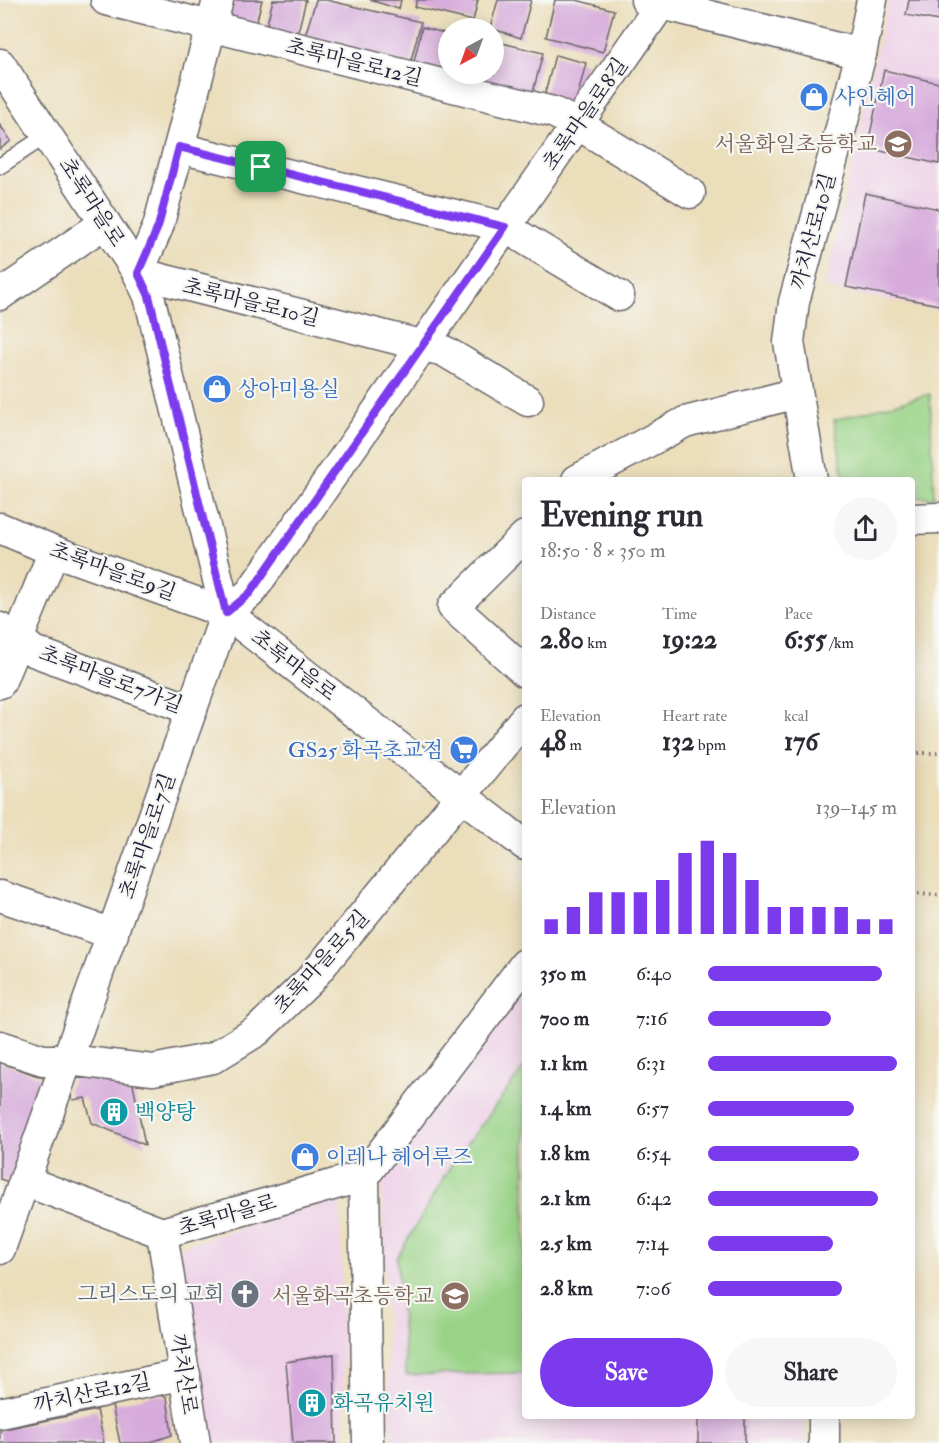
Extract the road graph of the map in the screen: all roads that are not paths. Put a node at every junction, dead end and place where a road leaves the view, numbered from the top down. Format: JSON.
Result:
{"nodes":[{"id":1,"x":106,"y":0,"type":"edge"},
{"id":2,"x":873,"y":0,"type":"edge"},
{"id":3,"x":657,"y":1,"type":"edge"},
{"id":4,"x":215,"y":13,"type":"edge"},
{"id":5,"x":861,"y":54,"type":"junction"},
{"id":6,"x":0,"y":64,"type":"edge"},
{"id":7,"x":578,"y":124,"type":"junction"},
{"id":8,"x":47,"y":135,"type":"junction"},
{"id":9,"x":179,"y":147,"type":"junction"},
{"id":10,"x":0,"y":166,"type":"edge"},
{"id":11,"x":690,"y":193,"type":"dead end"},
{"id":12,"x":105,"y":222,"type":"junction"},
{"id":13,"x":505,"y":227,"type":"junction"},
{"id":14,"x":138,"y":273,"type":"junction"},
{"id":15,"x":0,"y":295,"type":"edge"},
{"id":16,"x":619,"y":296,"type":"dead end"},
{"id":17,"x":422,"y":346,"type":"junction"},
{"id":18,"x":797,"y":393,"type":"junction"},
{"id":19,"x":528,"y":401,"type":"dead end"},
{"id":20,"x":583,"y":477,"type":"edge"},
{"id":21,"x":811,"y":477,"type":"edge"},
{"id":22,"x":939,"y":518,"type":"edge"},
{"id":23,"x":915,"y":519,"type":"edge"},
{"id":24,"x":0,"y":528,"type":"edge"},
{"id":25,"x":522,"y":539,"type":"edge"},
{"id":26,"x":54,"y":551,"type":"junction"},
{"id":27,"x":226,"y":613,"type":"junction"},
{"id":28,"x":9,"y":633,"type":"edge"},
{"id":29,"x":522,"y":669,"type":"edge"},
{"id":30,"x":0,"y":683,"type":"edge"},
{"id":31,"x":192,"y":710,"type":"junction"},
{"id":32,"x":522,"y":722,"type":"edge"},
{"id":33,"x":462,"y":796,"type":"junction"},
{"id":34,"x":522,"y":843,"type":"edge"},
{"id":35,"x":0,"y":896,"type":"edge"},
{"id":36,"x":113,"y":934,"type":"junction"},
{"id":37,"x":522,"y":968,"type":"edge"},
{"id":38,"x":0,"y":1046,"type":"edge"},
{"id":39,"x":68,"y":1060,"type":"junction"},
{"id":40,"x":364,"y":1176,"type":"junction"},
{"id":41,"x":25,"y":1181,"type":"junction"},
{"id":42,"x":162,"y":1233,"type":"junction"},
{"id":43,"x":0,"y":1249,"type":"edge"},
{"id":44,"x":185,"y":1374,"type":"junction"},
{"id":45,"x":0,"y":1413,"type":"edge"},
{"id":46,"x":824,"y":1419,"type":"edge"},
{"id":47,"x":195,"y":1443,"type":"edge"},
{"id":48,"x":368,"y":1443,"type":"edge"},
{"id":49,"x":824,"y":1443,"type":"edge"}],
"edges":[{"from":1,"to":4,"type":"street","name":"초록마을로12길"},
{"from":2,"to":5,"type":"street","name":"까치산로10길"},
{"from":3,"to":5,"type":"street"},
{"from":3,"to":7,"type":"street","name":"초록마을로8길"},
{"from":4,"to":7,"type":"street","name":"초록마을로12길"},
{"from":4,"to":9,"type":"street"},
{"from":5,"to":18,"type":"street","name":"까치산로10길"},
{"from":6,"to":8,"type":"street","name":"초록마을로"},
{"from":7,"to":11,"type":"street","name":"초록마을로12길"},
{"from":7,"to":13,"type":"street","name":"초록마을로8길"},
{"from":8,"to":10,"type":"lane"},
{"from":8,"to":12,"type":"street","name":"초록마을로"},
{"from":9,"to":13,"type":"street"},
{"from":9,"to":14,"type":"street"},
{"from":12,"to":14,"type":"street","name":"초록마을로"},
{"from":12,"to":15,"type":"street"},
{"from":13,"to":16,"type":"street"},
{"from":13,"to":17,"type":"street","name":"초록마을로8길"},
{"from":14,"to":17,"type":"street","name":"초록마을로10길"},
{"from":14,"to":27,"type":"street","name":"초록마을로"},
{"from":17,"to":19,"type":"street"},
{"from":17,"to":27,"type":"street","name":"초록마을로8길"},
{"from":18,"to":20,"type":"street"},
{"from":18,"to":21,"type":"street","name":"까치산로10길"},
{"from":22,"to":23,"type":"street"},
{"from":24,"to":26,"type":"street","name":"초록마을로9길"},
{"from":25,"to":29,"type":"street"},
{"from":26,"to":27,"type":"street","name":"초록마을로9길"},
{"from":26,"to":28,"type":"street"},
{"from":27,"to":31,"type":"street","name":"초록마을로7길"},
{"from":27,"to":33,"type":"street","name":"초록마을로"},
{"from":28,"to":30,"type":"street"},
{"from":28,"to":31,"type":"street","name":"초록마을로7가길"},
{"from":31,"to":36,"type":"street","name":"초록마을로7길"},
{"from":32,"to":33,"type":"street","name":"초록마을로5길"},
{"from":33,"to":34,"type":"street","name":"초록마을로"},
{"from":33,"to":39,"type":"street","name":"초록마을로5길"},
{"from":35,"to":36,"type":"street"},
{"from":36,"to":39,"type":"street","name":"초록마을로7길"},
{"from":37,"to":40,"type":"street"},
{"from":38,"to":39,"type":"street","name":"초록마을로5길"},
{"from":39,"to":41,"type":"street"},
{"from":40,"to":42,"type":"street","name":"초록마을로"},
{"from":40,"to":48,"type":"street"},
{"from":41,"to":42,"type":"street","name":"초록마을로"},
{"from":41,"to":43,"type":"street"},
{"from":42,"to":44,"type":"street","name":"까치산로"},
{"from":44,"to":45,"type":"street","name":"까치산로12길"},
{"from":44,"to":47,"type":"street","name":"까치산로"},
{"from":46,"to":49,"type":"street"}]}
